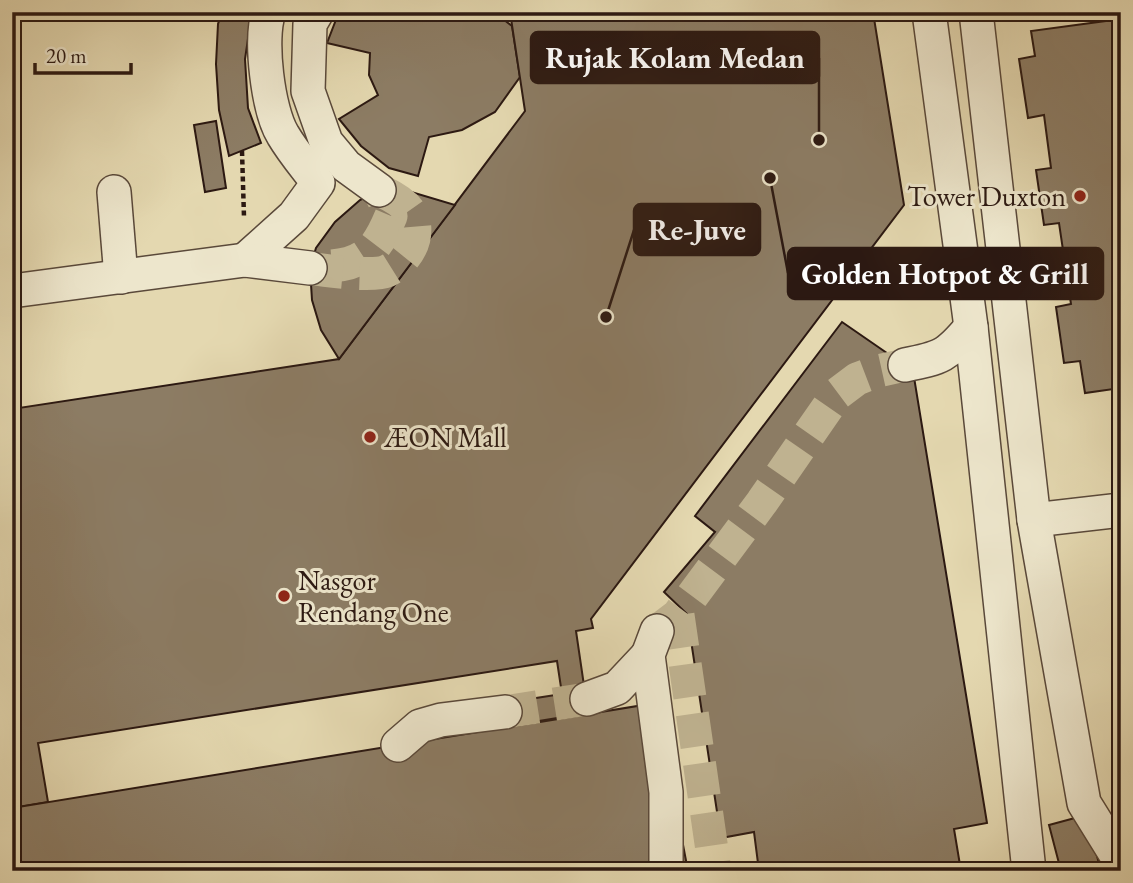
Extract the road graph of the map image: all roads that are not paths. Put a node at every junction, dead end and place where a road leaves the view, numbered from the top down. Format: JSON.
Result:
{"nodes":[{"id":1,"x":269,"y":12,"type":"edge"},
{"id":2,"x":317,"y":12,"type":"edge"},
{"id":3,"x":929,"y":12,"type":"edge"},
{"id":4,"x":976,"y":12,"type":"edge"},
{"id":5,"x":346,"y":166,"type":"junction"},
{"id":6,"x":318,"y":183,"type":"junction"},
{"id":7,"x":379,"y":190,"type":"dead end"},
{"id":8,"x":114,"y":192,"type":"dead end"},
{"id":9,"x":246,"y":260,"type":"junction"},
{"id":10,"x":310,"y":268,"type":"tunnel mouth"},
{"id":11,"x":121,"y":277,"type":"junction"},
{"id":12,"x":12,"y":291,"type":"edge"},
{"id":13,"x":971,"y":327,"type":"junction"},
{"id":14,"x":905,"y":365,"type":"tunnel mouth"},
{"id":15,"x":1121,"y":510,"type":"edge"},
{"id":16,"x":1034,"y":520,"type":"junction"},
{"id":17,"x":587,"y":699,"type":"tunnel mouth"},
{"id":18,"x":505,"y":712,"type":"tunnel mouth"},
{"id":19,"x":398,"y":745,"type":"dead end"},
{"id":20,"x":1121,"y":857,"type":"edge"},
{"id":21,"x":666,"y":871,"type":"edge"},
{"id":22,"x":1029,"y":871,"type":"edge"}],
"edges":[{"from":1,"to":6,"type":"lane"},
{"from":2,"to":5,"type":"lane"},
{"from":3,"to":13,"type":"lane"},
{"from":4,"to":16,"type":"lane"},
{"from":5,"to":6,"type":"lane"},
{"from":5,"to":7,"type":"lane"},
{"from":6,"to":9,"type":"lane"},
{"from":8,"to":11,"type":"lane"},
{"from":9,"to":10,"type":"lane"},
{"from":9,"to":11,"type":"lane"},
{"from":11,"to":12,"type":"lane"},
{"from":13,"to":14,"type":"lane"},
{"from":13,"to":22,"type":"lane"},
{"from":15,"to":16,"type":"lane"},
{"from":16,"to":20,"type":"lane"},
{"from":17,"to":21,"type":"lane"},
{"from":18,"to":19,"type":"lane"}]}
